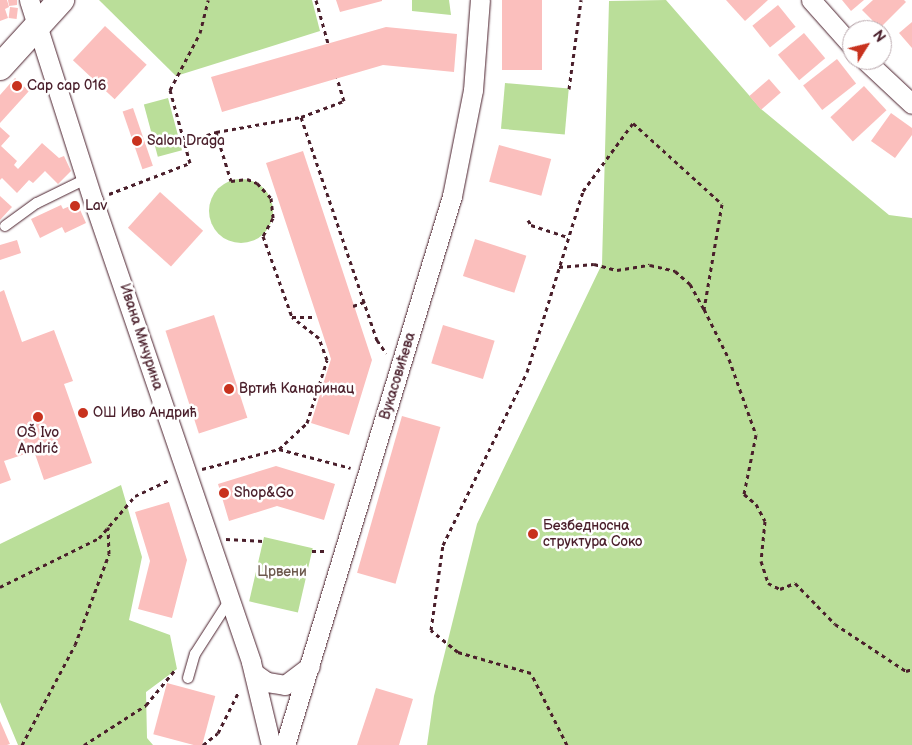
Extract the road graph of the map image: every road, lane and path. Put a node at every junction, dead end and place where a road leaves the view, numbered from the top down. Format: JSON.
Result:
{"nodes":[{"id":1,"x":29,"y":0,"type":"edge"},
{"id":2,"x":61,"y":0,"type":"edge"},
{"id":3,"x":208,"y":0,"type":"edge"},
{"id":4,"x":316,"y":0,"type":"edge"},
{"id":5,"x":480,"y":0,"type":"edge"},
{"id":6,"x":581,"y":0,"type":"edge"},
{"id":7,"x":812,"y":0,"type":"edge"},
{"id":8,"x":37,"y":26,"type":"junction"},
{"id":9,"x":842,"y":34,"type":"edge"},
{"id":10,"x":328,"y":43,"type":"dead end"},
{"id":11,"x":0,"y":67,"type":"edge"},
{"id":12,"x":876,"y":70,"type":"edge"},
{"id":13,"x":337,"y":78,"type":"dead end"},
{"id":14,"x":570,"y":89,"type":"dead end"},
{"id":15,"x":912,"y":104,"type":"edge"},
{"id":16,"x":301,"y":116,"type":"junction"},
{"id":17,"x":216,"y":132,"type":"junction"},
{"id":18,"x":184,"y":143,"type":"junction"},
{"id":19,"x":86,"y":179,"type":"junction"},
{"id":20,"x":93,"y":200,"type":"junction"},
{"id":21,"x":528,"y":220,"type":"dead end"},
{"id":22,"x":5,"y":226,"type":"dead end"},
{"id":23,"x":568,"y":238,"type":"junction"},
{"id":24,"x":559,"y":267,"type":"junction"},
{"id":25,"x":364,"y":302,"type":"junction"},
{"id":26,"x":353,"y":306,"type":"dead end"},
{"id":27,"x":704,"y":309,"type":"junction"},
{"id":28,"x":292,"y":317,"type":"junction"},
{"id":29,"x":316,"y":318,"type":"dead end"},
{"id":30,"x":377,"y":340,"type":"dead end"},
{"id":31,"x":279,"y":449,"type":"junction"},
{"id":32,"x":186,"y":473,"type":"junction"},
{"id":33,"x":368,"y":473,"type":"junction"},
{"id":34,"x":108,"y":527,"type":"junction"},
{"id":35,"x":207,"y":537,"type":"junction"},
{"id":36,"x":263,"y":542,"type":"dead end"},
{"id":37,"x":0,"y":587,"type":"edge"},
{"id":38,"x":229,"y":601,"type":"junction"},
{"id":39,"x":195,"y":654,"type":"junction"},
{"id":40,"x":312,"y":664,"type":"junction"},
{"id":41,"x":912,"y":670,"type":"edge"},
{"id":42,"x":254,"y":673,"type":"junction"},
{"id":43,"x":188,"y":678,"type":"dead end"},
{"id":44,"x":22,"y":745,"type":"edge"},
{"id":45,"x":84,"y":745,"type":"edge"},
{"id":46,"x":203,"y":745,"type":"edge"},
{"id":47,"x":271,"y":745,"type":"edge"},
{"id":48,"x":285,"y":745,"type":"edge"},
{"id":49,"x":567,"y":745,"type":"edge"}],
"edges":[{"from":1,"to":8,"type":"street","name":"Ивана Мичурина"},
{"from":2,"to":8,"type":"main road"},
{"from":3,"to":18,"type":"path"},
{"from":4,"to":10,"type":"path"},
{"from":5,"to":33,"type":"street","name":"Вукасовићева"},
{"from":6,"to":14,"type":"path"},
{"from":7,"to":9,"type":"street"},
{"from":8,"to":11,"type":"main road"},
{"from":8,"to":19,"type":"street","name":"Ивана Мичурина"},
{"from":12,"to":15,"type":"street"},
{"from":13,"to":16,"type":"path"},
{"from":16,"to":17,"type":"path"},
{"from":16,"to":25,"type":"path"},
{"from":17,"to":18,"type":"path"},
{"from":17,"to":28,"type":"path"},
{"from":18,"to":20,"type":"path"},
{"from":19,"to":20,"type":"street","name":"Ивана Мичурина"},
{"from":19,"to":22,"type":"lane"},
{"from":20,"to":32,"type":"street","name":"Ивана Мичурина"},
{"from":21,"to":23,"type":"path"},
{"from":23,"to":24,"type":"path"},
{"from":23,"to":27,"type":"path"},
{"from":24,"to":27,"type":"path"},
{"from":24,"to":49,"type":"path"},
{"from":25,"to":26,"type":"path"},
{"from":25,"to":30,"type":"path"},
{"from":27,"to":41,"type":"path"},
{"from":28,"to":29,"type":"path"},
{"from":28,"to":31,"type":"path"},
{"from":31,"to":32,"type":"path"},
{"from":31,"to":33,"type":"path"},
{"from":32,"to":34,"type":"path"},
{"from":32,"to":35,"type":"street","name":"Ивана Мичурина"},
{"from":33,"to":40,"type":"street","name":"Вукасовићева"},
{"from":34,"to":37,"type":"path"},
{"from":34,"to":44,"type":"path"},
{"from":35,"to":36,"type":"path"},
{"from":35,"to":38,"type":"street","name":"Ивана Мичурина"},
{"from":38,"to":39,"type":"lane"},
{"from":38,"to":42,"type":"street","name":"Ивана Мичурина"},
{"from":39,"to":43,"type":"lane"},
{"from":39,"to":45,"type":"path"},
{"from":40,"to":42,"type":"street"},
{"from":40,"to":48,"type":"street","name":"Вукасовићева"},
{"from":42,"to":46,"type":"path"},
{"from":42,"to":47,"type":"street","name":"Ивана Мичурина"}]}
